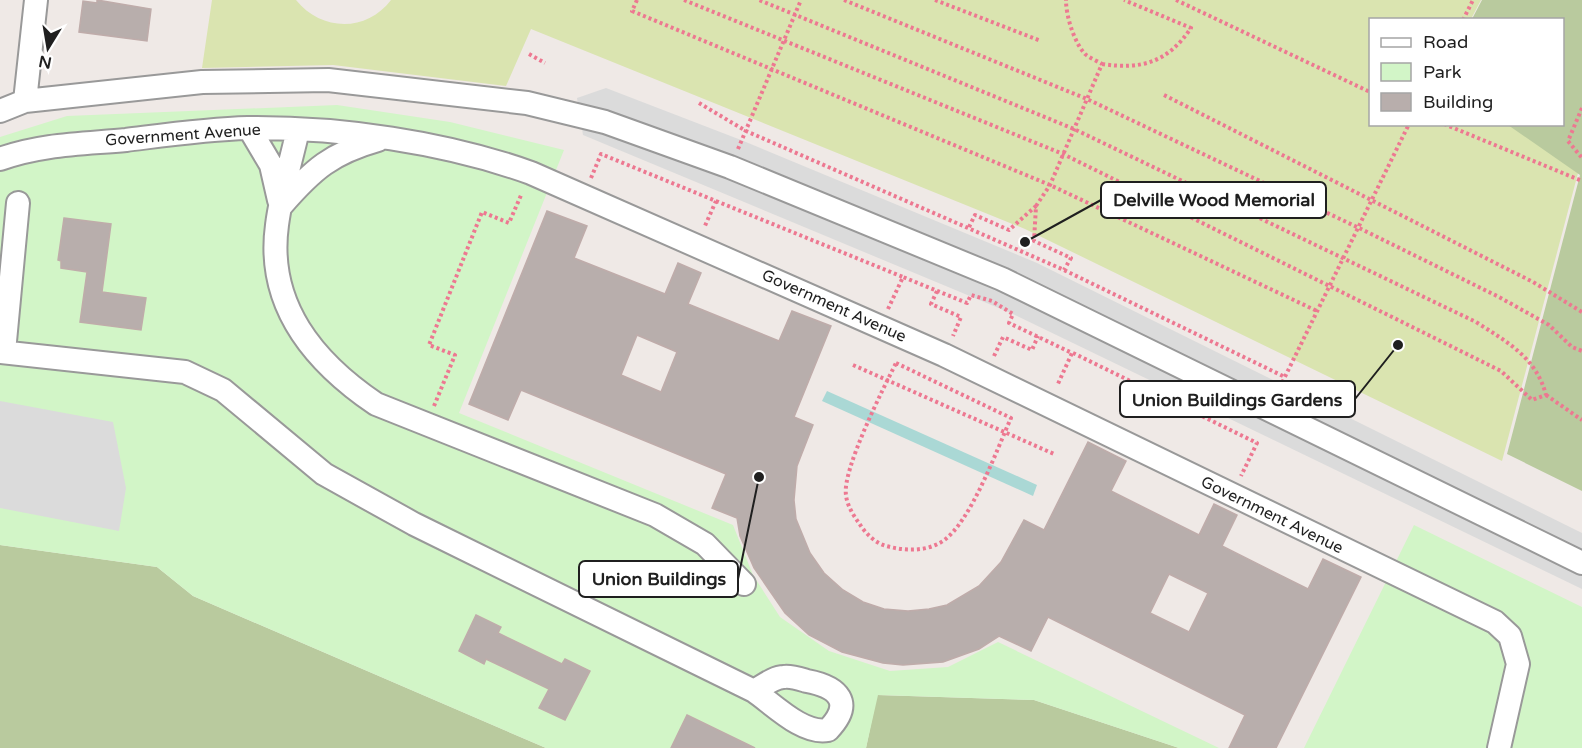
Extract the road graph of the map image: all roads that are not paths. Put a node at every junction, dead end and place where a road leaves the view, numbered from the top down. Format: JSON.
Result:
{"nodes":[{"id":1,"x":36,"y":0,"type":"edge"},
{"id":2,"x":25,"y":101,"type":"junction"},
{"id":3,"x":0,"y":111,"type":"edge"},
{"id":4,"x":249,"y":128,"type":"junction"},
{"id":5,"x":298,"y":130,"type":"junction"},
{"id":6,"x":385,"y":137,"type":"junction"},
{"id":7,"x":0,"y":159,"type":"edge"},
{"id":8,"x":18,"y":203,"type":"dead end"},
{"id":9,"x":280,"y":206,"type":"junction"},
{"id":10,"x":2,"y":352,"type":"edge"},
{"id":11,"x":1582,"y":563,"type":"edge"},
{"id":12,"x":744,"y":584,"type":"dead end"},
{"id":13,"x":754,"y":691,"type":"dead end"},
{"id":14,"x":1498,"y":748,"type":"edge"}],
"edges":[{"from":1,"to":2,"type":"street"},
{"from":2,"to":3,"type":"street"},
{"from":2,"to":11,"type":"street"},
{"from":4,"to":5,"type":"street","name":"Government Avenue"},
{"from":4,"to":7,"type":"street","name":"Government Avenue"},
{"from":4,"to":9,"type":"street"},
{"from":5,"to":6,"type":"street","name":"Government Avenue"},
{"from":5,"to":9,"type":"street"},
{"from":6,"to":9,"type":"street"},
{"from":6,"to":14,"type":"street","name":"Government Avenue"},
{"from":8,"to":10,"type":"street"},
{"from":9,"to":12,"type":"street"},
{"from":10,"to":13,"type":"street"}]}
